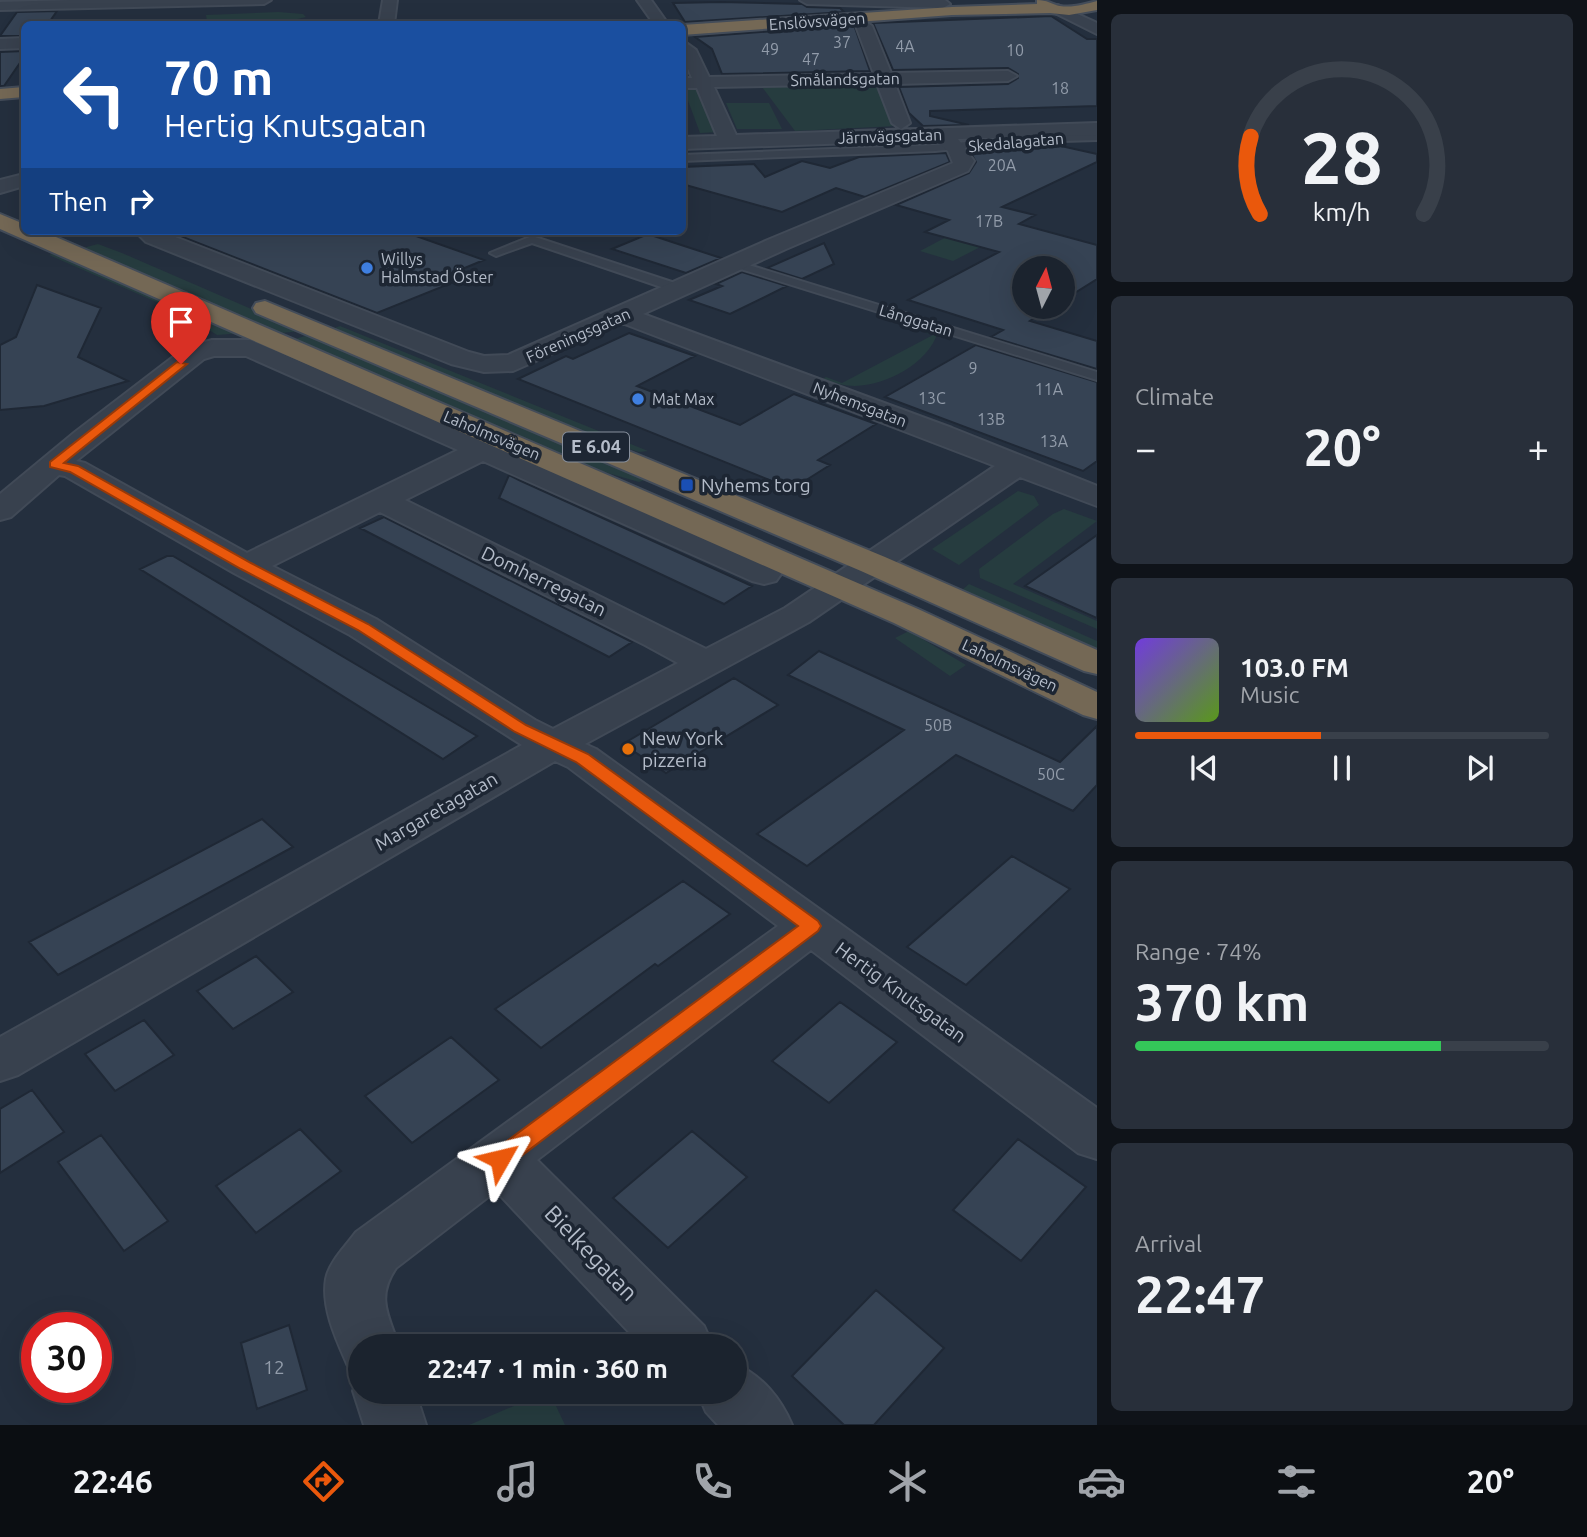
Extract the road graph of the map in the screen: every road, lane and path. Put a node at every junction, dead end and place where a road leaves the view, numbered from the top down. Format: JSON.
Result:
{"nodes":[{"id":1,"x":258,"y":0,"type":"edge"},
{"id":2,"x":264,"y":0,"type":"edge"},
{"id":3,"x":390,"y":0,"type":"edge"},
{"id":4,"x":645,"y":0,"type":"edge"},
{"id":5,"x":807,"y":0,"type":"edge"},
{"id":6,"x":847,"y":0,"type":"edge"},
{"id":7,"x":144,"y":1,"type":"edge"},
{"id":8,"x":3,"y":4,"type":"edge"},
{"id":9,"x":60,"y":5,"type":"junction"},
{"id":10,"x":1050,"y":5,"type":"edge"},
{"id":11,"x":948,"y":8,"type":"junction"},
{"id":12,"x":1090,"y":13,"type":"edge"},
{"id":13,"x":55,"y":21,"type":"edge"},
{"id":14,"x":387,"y":21,"type":"edge"},
{"id":15,"x":659,"y":21,"type":"edge"},
{"id":16,"x":867,"y":22,"type":"junction"},
{"id":17,"x":686,"y":30,"type":"edge"},
{"id":18,"x":21,"y":43,"type":"edge"},
{"id":19,"x":0,"y":44,"type":"edge"},
{"id":20,"x":686,"y":49,"type":"edge"},
{"id":21,"x":1009,"y":76,"type":"dead end"},
{"id":22,"x":883,"y":78,"type":"junction"},
{"id":23,"x":704,"y":82,"type":"junction"},
{"id":24,"x":686,"y":83,"type":"edge"},
{"id":25,"x":901,"y":123,"type":"dead end"},
{"id":26,"x":1097,"y":129,"type":"edge"},
{"id":27,"x":1097,"y":137,"type":"edge"},
{"id":28,"x":947,"y":141,"type":"junction"},
{"id":29,"x":706,"y":142,"type":"edge"},
{"id":30,"x":686,"y":155,"type":"edge"},
{"id":31,"x":21,"y":183,"type":"edge"},
{"id":32,"x":3,"y":202,"type":"edge"},
{"id":33,"x":21,"y":210,"type":"edge"},
{"id":34,"x":74,"y":235,"type":"edge"},
{"id":35,"x":151,"y":235,"type":"edge"},
{"id":36,"x":496,"y":253,"type":"dead end"},
{"id":37,"x":138,"y":255,"type":"dead end"},
{"id":38,"x":735,"y":264,"type":"junction"},
{"id":39,"x":164,"y":266,"type":"dead end"},
{"id":40,"x":680,"y":289,"type":"junction"},
{"id":41,"x":241,"y":298,"type":"dead end"},
{"id":42,"x":623,"y":315,"type":"junction"},
{"id":43,"x":1097,"y":376,"type":"edge"},
{"id":44,"x":484,"y":449,"type":"junction"},
{"id":45,"x":54,"y":465,"type":"junction"},
{"id":46,"x":1016,"y":466,"type":"junction"},
{"id":47,"x":1097,"y":497,"type":"edge"},
{"id":48,"x":382,"y":501,"type":"junction"},
{"id":49,"x":0,"y":510,"type":"edge"},
{"id":50,"x":667,"y":511,"type":"junction"},
{"id":51,"x":629,"y":514,"type":"junction"},
{"id":52,"x":873,"y":564,"type":"junction"},
{"id":53,"x":246,"y":566,"type":"junction"},
{"id":54,"x":764,"y":574,"type":"dead end"},
{"id":55,"x":839,"y":587,"type":"junction"},
{"id":56,"x":705,"y":663,"type":"junction"},
{"id":57,"x":1097,"y":663,"type":"edge"},
{"id":58,"x":1097,"y":706,"type":"edge"},
{"id":59,"x":554,"y":744,"type":"junction"},
{"id":60,"x":811,"y":926,"type":"junction"},
{"id":61,"x":0,"y":1061,"type":"edge"},
{"id":62,"x":1097,"y":1137,"type":"edge"},
{"id":63,"x":500,"y":1159,"type":"junction"},
{"id":64,"x":365,"y":1334,"type":"edge"},
{"id":65,"x":671,"y":1334,"type":"edge"},
{"id":66,"x":388,"y":1404,"type":"edge"},
{"id":67,"x":741,"y":1404,"type":"edge"},
{"id":68,"x":395,"y":1425,"type":"edge"},
{"id":69,"x":761,"y":1425,"type":"edge"}],
"edges":[{"from":1,"to":2,"type":"street"},
{"from":1,"to":7,"type":"street"},
{"from":3,"to":14,"type":"street"},
{"from":4,"to":15,"type":"street"},
{"from":5,"to":6,"type":"street"},
{"from":6,"to":11,"type":"street"},
{"from":6,"to":16,"type":"street"},
{"from":7,"to":9,"type":"street"},
{"from":8,"to":9,"type":"street"},
{"from":9,"to":13,"type":"street"},
{"from":10,"to":11,"type":"highway","name":"Enslövsvägen"},
{"from":10,"to":12,"type":"street"},
{"from":11,"to":16,"type":"highway","name":"Enslövsvägen"},
{"from":16,"to":17,"type":"highway","name":"Enslövsvägen"},
{"from":16,"to":22,"type":"street"},
{"from":18,"to":19,"type":"street"},
{"from":20,"to":23,"type":"street"},
{"from":21,"to":22,"type":"street","name":"Smålandsgatan"},
{"from":22,"to":23,"type":"street","name":"Smålandsgatan"},
{"from":22,"to":25,"type":"street"},
{"from":23,"to":24,"type":"street","name":"Smålandsgatan"},
{"from":23,"to":29,"type":"street"},
{"from":26,"to":28,"type":"street","name":"Järnvägsgatan"},
{"from":27,"to":28,"type":"lane","name":"Skedalagatan"},
{"from":28,"to":29,"type":"street","name":"Järnvägsgatan"},
{"from":28,"to":38,"type":"street","name":"Föreningsgatan"},
{"from":29,"to":30,"type":"lane"},
{"from":31,"to":32,"type":"street"},
{"from":32,"to":33,"type":"highway","name":"Laholmsvägen","number":"E 6.04"},
{"from":34,"to":50,"type":"highway","name":"Laholmsvägen","number":"E 6.04"},
{"from":35,"to":42,"type":"street","name":"Föreningsgatan"},
{"from":36,"to":40,"type":"lane"},
{"from":37,"to":39,"type":"highway"},
{"from":38,"to":40,"type":"street","name":"Föreningsgatan"},
{"from":38,"to":43,"type":"lane","name":"Långgatan"},
{"from":40,"to":42,"type":"street","name":"Föreningsgatan"},
{"from":41,"to":52,"type":"highway","name":"Laholmsvägen","number":"E 6.04"},
{"from":42,"to":46,"type":"street","name":"Nyhemsgatan"},
{"from":44,"to":45,"type":"street","name":"Laholmsvägen"},
{"from":44,"to":48,"type":"street"},
{"from":44,"to":51,"type":"street","name":"Laholmsvägen"},
{"from":45,"to":49,"type":"street","name":"Laholmsvägen"},
{"from":45,"to":53,"type":"street","name":"Hertig Knutsgatan"},
{"from":46,"to":47,"type":"street","name":"Nyhemsgatan"},
{"from":46,"to":52,"type":"street","name":"Margaretagatan"},
{"from":48,"to":53,"type":"street"},
{"from":48,"to":56,"type":"street","name":"Domherregatan"},
{"from":50,"to":51,"type":"lane"},
{"from":50,"to":55,"type":"highway","name":"Laholmsvägen","number":"E 6.04"},
{"from":51,"to":54,"type":"street","name":"Laholmsvägen"},
{"from":52,"to":55,"type":"street","name":"Margaretagatan"},
{"from":52,"to":57,"type":"highway","name":"Laholmsvägen","number":"E 6.04"},
{"from":53,"to":59,"type":"street","name":"Hertig Knutsgatan"},
{"from":55,"to":56,"type":"street","name":"Margaretagatan"},
{"from":55,"to":58,"type":"highway","name":"Laholmsvägen","number":"E 6.04"},
{"from":56,"to":59,"type":"street","name":"Margaretagatan"},
{"from":59,"to":60,"type":"street","name":"Hertig Knutsgatan"},
{"from":59,"to":61,"type":"street","name":"Margaretagatan"},
{"from":60,"to":62,"type":"street","name":"Hertig Knutsgatan"},
{"from":60,"to":63,"type":"street"},
{"from":63,"to":64,"type":"street"},
{"from":63,"to":65,"type":"street","name":"Bielkegatan"},
{"from":66,"to":68,"type":"street"},
{"from":67,"to":69,"type":"street"}]}
